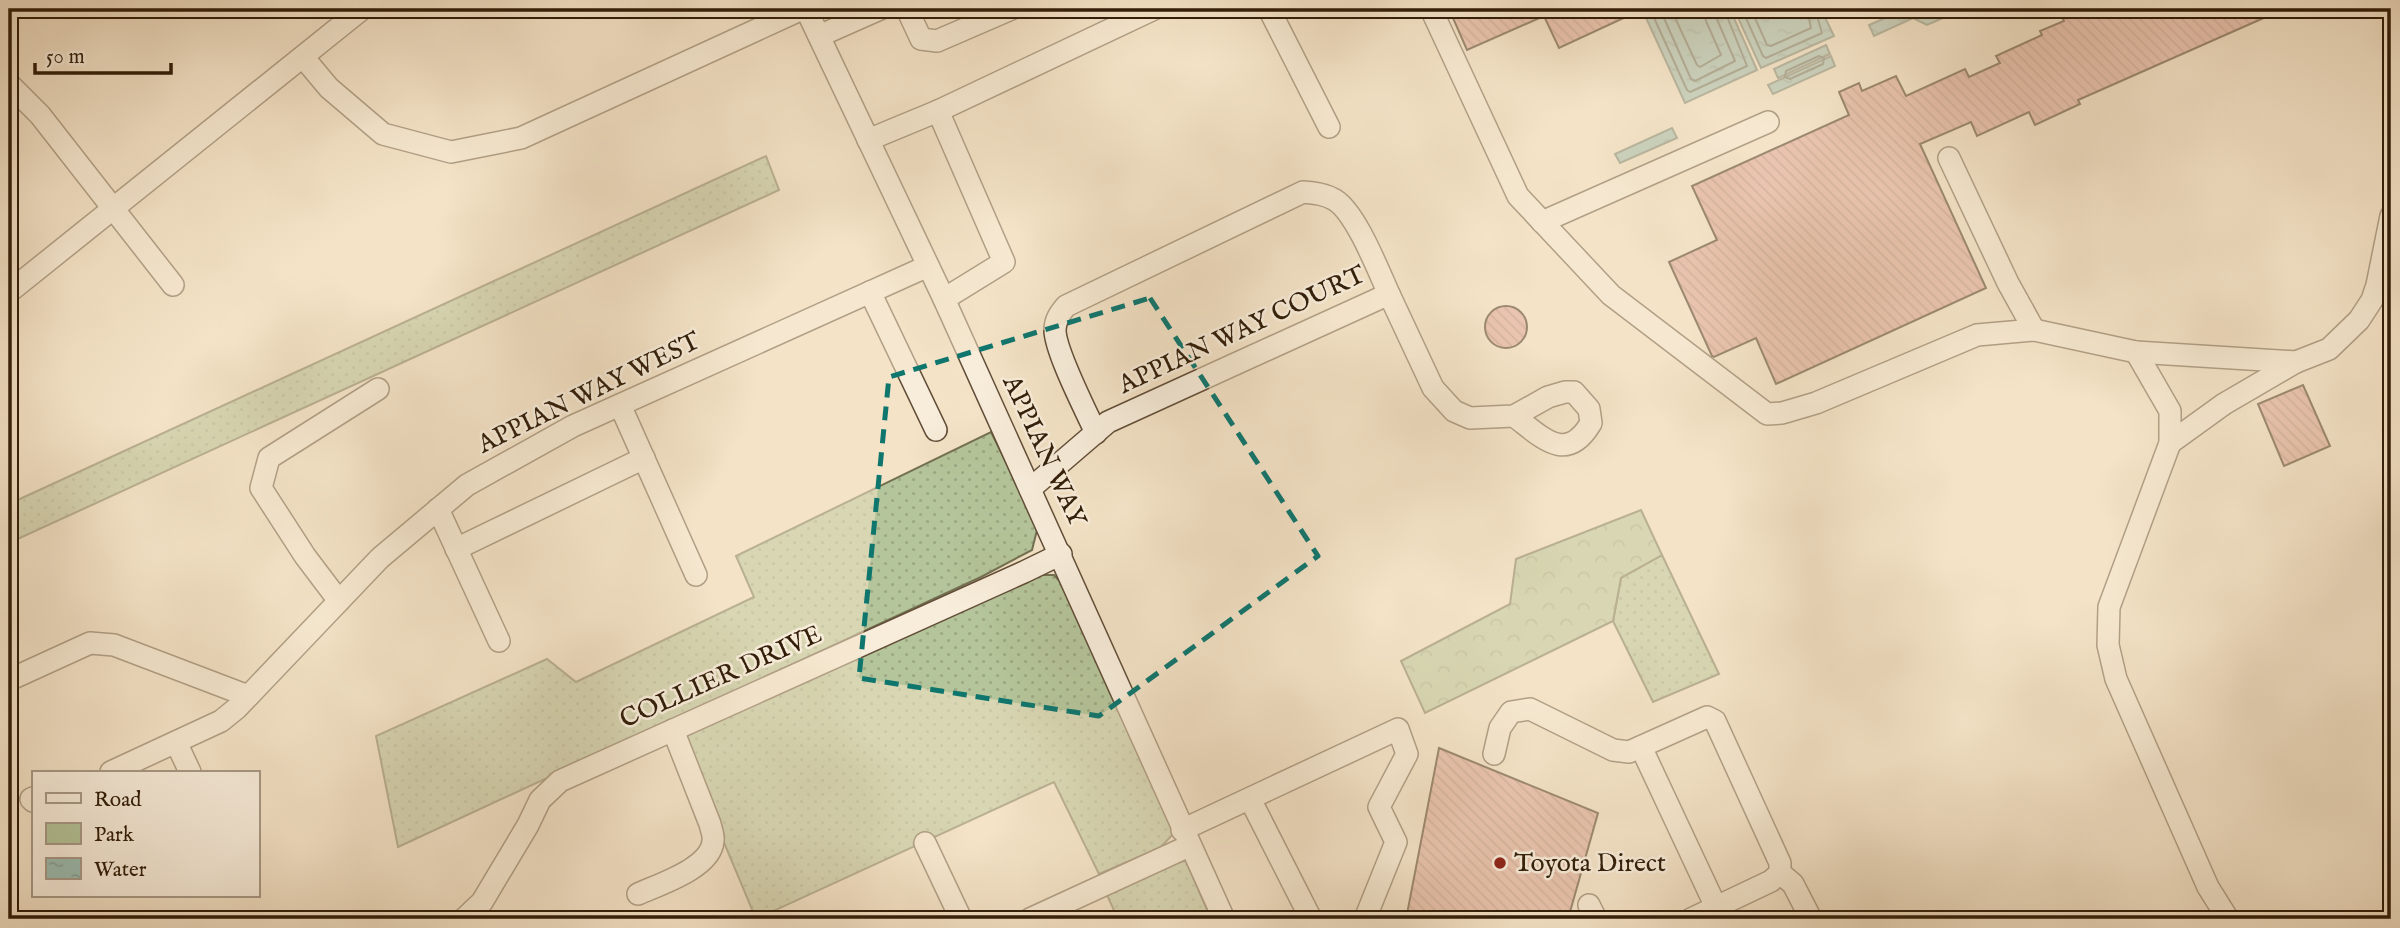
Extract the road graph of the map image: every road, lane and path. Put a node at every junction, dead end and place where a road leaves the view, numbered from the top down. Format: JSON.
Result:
{"nodes":[{"id":1,"x":362,"y":9,"type":"edge"},
{"id":2,"x":804,"y":9,"type":"edge"},
{"id":3,"x":880,"y":9,"type":"edge"},
{"id":4,"x":907,"y":9,"type":"edge"},
{"id":5,"x":1011,"y":9,"type":"edge"},
{"id":6,"x":1154,"y":9,"type":"edge"},
{"id":7,"x":1269,"y":9,"type":"edge"},
{"id":8,"x":1431,"y":9,"type":"edge"},
{"id":9,"x":819,"y":36,"type":"junction"},
{"id":10,"x":303,"y":57,"type":"junction"},
{"id":11,"x":9,"y":84,"type":"edge"},
{"id":12,"x":938,"y":111,"type":"junction"},
{"id":13,"x":1768,"y":122,"type":"dead end"},
{"id":14,"x":1329,"y":127,"type":"dead end"},
{"id":15,"x":868,"y":140,"type":"junction"},
{"id":16,"x":1949,"y":158,"type":"dead end"},
{"id":17,"x":113,"y":206,"type":"junction"},
{"id":18,"x":2391,"y":216,"type":"edge"},
{"id":19,"x":1542,"y":222,"type":"junction"},
{"id":20,"x":928,"y":266,"type":"junction"},
{"id":21,"x":173,"y":285,"type":"dead end"},
{"id":22,"x":9,"y":292,"type":"edge"},
{"id":23,"x":870,"y":292,"type":"junction"},
{"id":24,"x":1389,"y":294,"type":"junction"},
{"id":25,"x":944,"y":299,"type":"junction"},
{"id":26,"x":2034,"y":330,"type":"junction"},
{"id":27,"x":2136,"y":352,"type":"junction"},
{"id":28,"x":2296,"y":362,"type":"junction"},
{"id":29,"x":378,"y":389,"type":"dead end"},
{"id":30,"x":620,"y":405,"type":"junction"},
{"id":31,"x":1514,"y":416,"type":"dead end"},
{"id":32,"x":936,"y":430,"type":"dead end"},
{"id":33,"x":1096,"y":433,"type":"junction"},
{"id":34,"x":2170,"y":443,"type":"junction"},
{"id":35,"x":644,"y":457,"type":"junction"},
{"id":36,"x":1030,"y":489,"type":"junction"},
{"id":37,"x":438,"y":509,"type":"junction"},
{"id":38,"x":456,"y":548,"type":"junction"},
{"id":39,"x":1060,"y":554,"type":"junction"},
{"id":40,"x":696,"y":575,"type":"dead end"},
{"id":41,"x":339,"y":601,"type":"junction"},
{"id":42,"x":499,"y":641,"type":"dead end"},
{"id":43,"x":9,"y":680,"type":"edge"},
{"id":44,"x":248,"y":696,"type":"junction"},
{"id":45,"x":673,"y":730,"type":"junction"},
{"id":46,"x":176,"y":742,"type":"junction"},
{"id":47,"x":1641,"y":747,"type":"junction"},
{"id":48,"x":1494,"y":754,"type":"dead end"},
{"id":49,"x":113,"y":771,"type":"edge"},
{"id":50,"x":190,"y":771,"type":"edge"},
{"id":51,"x":1250,"y":799,"type":"junction"},
{"id":52,"x":1186,"y":838,"type":"junction"},
{"id":53,"x":925,"y":843,"type":"dead end"},
{"id":54,"x":1780,"y":873,"type":"junction"},
{"id":55,"x":639,"y":894,"type":"dead end"},
{"id":56,"x":1716,"y":907,"type":"junction"},
{"id":57,"x":464,"y":919,"type":"edge"},
{"id":58,"x":961,"y":919,"type":"edge"},
{"id":59,"x":1030,"y":919,"type":"edge"},
{"id":60,"x":1224,"y":919,"type":"edge"},
{"id":61,"x":1311,"y":919,"type":"edge"},
{"id":62,"x":1365,"y":919,"type":"edge"},
{"id":63,"x":1691,"y":919,"type":"edge"},
{"id":64,"x":1811,"y":919,"type":"edge"},
{"id":65,"x":2228,"y":919,"type":"edge"}],
"edges":[{"from":1,"to":10,"type":"street"},
{"from":2,"to":9,"type":"street","name":"APPIAN WAY"},
{"from":2,"to":10,"type":"street"},
{"from":3,"to":9,"type":"street"},
{"from":4,"to":5,"type":"street"},
{"from":6,"to":12,"type":"street"},
{"from":7,"to":14,"type":"street"},
{"from":8,"to":19,"type":"street"},
{"from":9,"to":15,"type":"street","name":"APPIAN WAY"},
{"from":10,"to":17,"type":"street"},
{"from":11,"to":17,"type":"street"},
{"from":12,"to":15,"type":"street"},
{"from":12,"to":25,"type":"street"},
{"from":13,"to":19,"type":"street"},
{"from":15,"to":20,"type":"street","name":"APPIAN WAY"},
{"from":16,"to":26,"type":"street"},
{"from":17,"to":21,"type":"street"},
{"from":17,"to":22,"type":"street"},
{"from":18,"to":28,"type":"street"},
{"from":19,"to":26,"type":"street"},
{"from":20,"to":23,"type":"street","name":"APPIAN WAY WEST"},
{"from":20,"to":25,"type":"street","name":"APPIAN WAY"},
{"from":23,"to":30,"type":"street","name":"APPIAN WAY WEST"},
{"from":23,"to":32,"type":"street"},
{"from":24,"to":31,"type":"street","name":"APPIAN WAY COURT"},
{"from":24,"to":33,"type":"street","name":"APPIAN WAY COURT"},
{"from":24,"to":33,"type":"street"},
{"from":25,"to":36,"type":"street","name":"APPIAN WAY"},
{"from":26,"to":27,"type":"street"},
{"from":27,"to":28,"type":"street"},
{"from":27,"to":34,"type":"street"},
{"from":28,"to":34,"type":"street"},
{"from":29,"to":41,"type":"street"},
{"from":30,"to":35,"type":"street"},
{"from":30,"to":37,"type":"street","name":"APPIAN WAY WEST"},
{"from":33,"to":36,"type":"street","name":"APPIAN WAY COURT"},
{"from":34,"to":65,"type":"street"},
{"from":35,"to":38,"type":"street"},
{"from":35,"to":40,"type":"street"},
{"from":36,"to":39,"type":"street","name":"APPIAN WAY"},
{"from":37,"to":38,"type":"street"},
{"from":37,"to":41,"type":"street","name":"APPIAN WAY WEST"},
{"from":38,"to":42,"type":"street"},
{"from":39,"to":45,"type":"street","name":"COLLIER DRIVE"},
{"from":39,"to":52,"type":"street","name":"APPIAN WAY"},
{"from":41,"to":44,"type":"street","name":"APPIAN WAY WEST"},
{"from":43,"to":44,"type":"street"},
{"from":44,"to":46,"type":"street","name":"APPIAN WAY WEST"},
{"from":45,"to":55,"type":"street"},
{"from":45,"to":57,"type":"street","name":"COLLIER DRIVE"},
{"from":46,"to":49,"type":"street","name":"APPIAN WAY WEST"},
{"from":46,"to":50,"type":"street"},
{"from":47,"to":48,"type":"street"},
{"from":47,"to":54,"type":"street"},
{"from":47,"to":56,"type":"street"},
{"from":51,"to":52,"type":"street"},
{"from":51,"to":61,"type":"street"},
{"from":51,"to":62,"type":"street"},
{"from":52,"to":59,"type":"street"},
{"from":52,"to":60,"type":"street","name":"APPIAN WAY"},
{"from":53,"to":58,"type":"street"},
{"from":54,"to":56,"type":"street"},
{"from":54,"to":64,"type":"street"},
{"from":56,"to":63,"type":"street"}]}
